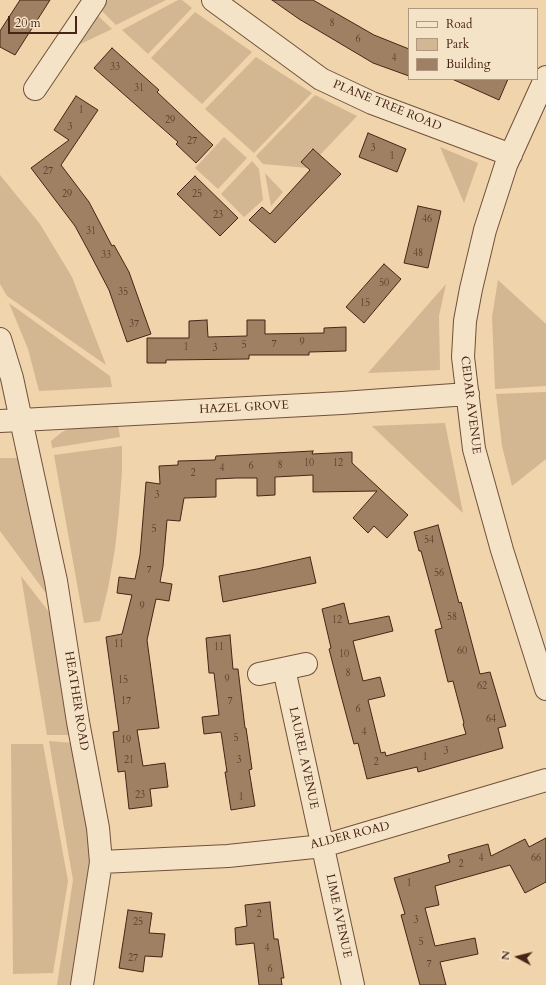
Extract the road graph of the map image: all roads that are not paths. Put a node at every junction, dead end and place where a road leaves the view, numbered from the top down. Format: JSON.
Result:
{"nodes":[{"id":1,"x":95,"y":0,"type":"edge"},
{"id":2,"x":213,"y":0,"type":"edge"},
{"id":3,"x":546,"y":77,"type":"edge"},
{"id":4,"x":35,"y":89,"type":"dead end"},
{"id":5,"x":511,"y":155,"type":"junction"},
{"id":6,"x":0,"y":339,"type":"edge"},
{"id":7,"x":468,"y":394,"type":"junction"},
{"id":8,"x":10,"y":421,"type":"edge"},
{"id":9,"x":306,"y":664,"type":"dead end"},
{"id":10,"x":284,"y":669,"type":"junction"},
{"id":11,"x":259,"y":674,"type":"dead end"},
{"id":12,"x":546,"y":689,"type":"edge"},
{"id":13,"x":546,"y":780,"type":"edge"},
{"id":14,"x":323,"y":846,"type":"junction"},
{"id":15,"x":101,"y":862,"type":"junction"},
{"id":16,"x":82,"y":985,"type":"edge"},
{"id":17,"x":353,"y":985,"type":"edge"}],
"edges":[{"from":1,"to":4,"type":"street"},
{"from":2,"to":5,"type":"street","name":"PLANE TREE ROAD"},
{"from":3,"to":5,"type":"street","name":"CEDAR AVENUE"},
{"from":5,"to":7,"type":"street","name":"CEDAR AVENUE"},
{"from":6,"to":8,"type":"street","name":"HEATHER ROAD"},
{"from":7,"to":8,"type":"street","name":"HAZEL GROVE"},
{"from":7,"to":12,"type":"street","name":"CEDAR AVENUE"},
{"from":8,"to":15,"type":"street","name":"HEATHER ROAD"},
{"from":9,"to":10,"type":"street"},
{"from":10,"to":11,"type":"street"},
{"from":10,"to":14,"type":"street","name":"LAUREL AVENUE"},
{"from":13,"to":14,"type":"street","name":"ALDER ROAD"},
{"from":14,"to":15,"type":"street","name":"ALDER ROAD"},
{"from":14,"to":17,"type":"street","name":"LIME AVENUE"},
{"from":15,"to":16,"type":"street","name":"HEATHER ROAD"}]}
